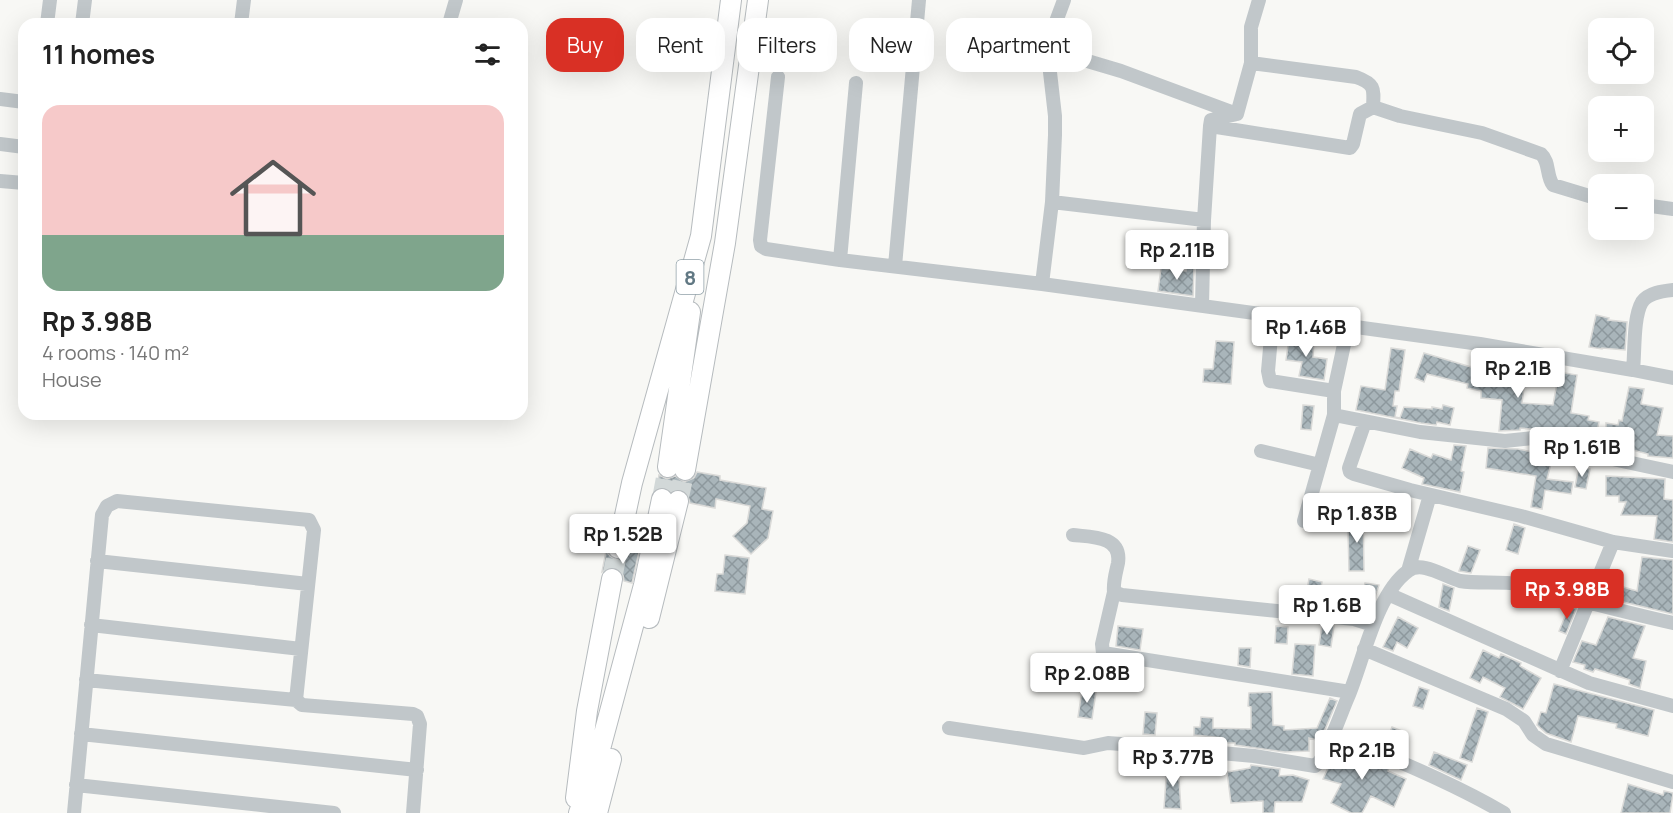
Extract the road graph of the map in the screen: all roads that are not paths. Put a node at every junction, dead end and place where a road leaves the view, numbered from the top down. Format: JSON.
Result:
{"nodes":[{"id":1,"x":50,"y":0,"type":"edge"},
{"id":2,"x":85,"y":0,"type":"edge"},
{"id":3,"x":244,"y":0,"type":"edge"},
{"id":4,"x":456,"y":0,"type":"edge"},
{"id":5,"x":731,"y":0,"type":"edge"},
{"id":6,"x":758,"y":0,"type":"edge"},
{"id":7,"x":919,"y":0,"type":"edge"},
{"id":8,"x":1064,"y":0,"type":"edge"},
{"id":9,"x":1259,"y":0,"type":"edge"},
{"id":10,"x":48,"y":18,"type":"edge"},
{"id":11,"x":83,"y":18,"type":"edge"},
{"id":12,"x":242,"y":18,"type":"edge"},
{"id":13,"x":451,"y":18,"type":"edge"},
{"id":14,"x":1058,"y":18,"type":"edge"},
{"id":15,"x":1092,"y":62,"type":"edge"},
{"id":16,"x":1251,"y":63,"type":"junction"},
{"id":17,"x":1050,"y":72,"type":"edge"},
{"id":18,"x":778,"y":76,"type":"dead end"},
{"id":19,"x":856,"y":83,"type":"dead end"},
{"id":20,"x":0,"y":99,"type":"edge"},
{"id":21,"x":18,"y":101,"type":"edge"},
{"id":22,"x":1373,"y":107,"type":"junction"},
{"id":23,"x":1237,"y":114,"type":"junction"},
{"id":24,"x":1210,"y":126,"type":"junction"},
{"id":25,"x":0,"y":144,"type":"edge"},
{"id":26,"x":18,"y":146,"type":"edge"},
{"id":27,"x":0,"y":181,"type":"edge"},
{"id":28,"x":18,"y":182,"type":"edge"},
{"id":29,"x":1588,"y":196,"type":"edge"},
{"id":30,"x":1052,"y":202,"type":"junction"},
{"id":31,"x":1654,"y":206,"type":"edge"},
{"id":32,"x":1673,"y":209,"type":"edge"},
{"id":33,"x":1204,"y":220,"type":"junction"},
{"id":34,"x":701,"y":236,"type":"junction"},
{"id":35,"x":840,"y":260,"type":"junction"},
{"id":36,"x":895,"y":266,"type":"junction"},
{"id":37,"x":1042,"y":284,"type":"junction"},
{"id":38,"x":1673,"y":290,"type":"edge"},
{"id":39,"x":1202,"y":305,"type":"junction"},
{"id":40,"x":1273,"y":315,"type":"junction"},
{"id":41,"x":1348,"y":326,"type":"junction"},
{"id":42,"x":1634,"y":370,"type":"junction"},
{"id":43,"x":1673,"y":378,"type":"edge"},
{"id":44,"x":1334,"y":392,"type":"junction"},
{"id":45,"x":1334,"y":415,"type":"junction"},
{"id":46,"x":1365,"y":422,"type":"junction"},
{"id":47,"x":1261,"y":452,"type":"dead end"},
{"id":48,"x":1320,"y":465,"type":"junction"},
{"id":49,"x":1673,"y":472,"type":"edge"},
{"id":50,"x":1430,"y":495,"type":"junction"},
{"id":51,"x":1304,"y":521,"type":"dead end"},
{"id":52,"x":1072,"y":535,"type":"dead end"},
{"id":53,"x":1613,"y":542,"type":"junction"},
{"id":54,"x":618,"y":548,"type":"tunnel mouth"},
{"id":55,"x":1673,"y":551,"type":"edge"},
{"id":56,"x":97,"y":561,"type":"junction"},
{"id":57,"x":1408,"y":571,"type":"junction"},
{"id":58,"x":612,"y":579,"type":"tunnel mouth"},
{"id":59,"x":308,"y":584,"type":"junction"},
{"id":60,"x":1114,"y":591,"type":"junction"},
{"id":61,"x":1388,"y":594,"type":"junction"},
{"id":62,"x":1589,"y":602,"type":"junction"},
{"id":63,"x":1673,"y":622,"type":"edge"},
{"id":64,"x":91,"y":625,"type":"junction"},
{"id":65,"x":1373,"y":625,"type":"junction"},
{"id":66,"x":301,"y":649,"type":"junction"},
{"id":67,"x":1364,"y":649,"type":"junction"},
{"id":68,"x":1560,"y":671,"type":"junction"},
{"id":69,"x":86,"y":680,"type":"junction"},
{"id":70,"x":1350,"y":692,"type":"junction"},
{"id":71,"x":296,"y":700,"type":"junction"},
{"id":72,"x":1673,"y":706,"type":"edge"},
{"id":73,"x":949,"y":728,"type":"dead end"},
{"id":74,"x":1333,"y":733,"type":"junction"},
{"id":75,"x":81,"y":734,"type":"junction"},
{"id":76,"x":417,"y":770,"type":"junction"},
{"id":77,"x":1673,"y":782,"type":"edge"},
{"id":78,"x":76,"y":785,"type":"junction"},
{"id":79,"x":74,"y":813,"type":"edge"},
{"id":80,"x":334,"y":813,"type":"edge"},
{"id":81,"x":413,"y":813,"type":"edge"},
{"id":82,"x":574,"y":813,"type":"edge"},
{"id":83,"x":579,"y":813,"type":"edge"},
{"id":84,"x":597,"y":813,"type":"edge"},
{"id":85,"x":1504,"y":813,"type":"edge"}],
"edges":[{"from":1,"to":10,"type":"street"},
{"from":2,"to":11,"type":"street"},
{"from":3,"to":12,"type":"street"},
{"from":4,"to":13,"type":"street"},
{"from":5,"to":34,"type":"highway","number":"8"},
{"from":6,"to":34,"type":"highway","number":"8"},
{"from":7,"to":36,"type":"street"},
{"from":8,"to":14,"type":"street"},
{"from":9,"to":16,"type":"street"},
{"from":15,"to":23,"type":"street"},
{"from":16,"to":22,"type":"street"},
{"from":16,"to":23,"type":"street"},
{"from":17,"to":30,"type":"street"},
{"from":18,"to":35,"type":"street"},
{"from":19,"to":35,"type":"street"},
{"from":20,"to":21,"type":"street"},
{"from":22,"to":24,"type":"street"},
{"from":22,"to":29,"type":"street"},
{"from":23,"to":24,"type":"street"},
{"from":24,"to":33,"type":"street"},
{"from":25,"to":26,"type":"street"},
{"from":27,"to":28,"type":"street"},
{"from":30,"to":33,"type":"street"},
{"from":30,"to":37,"type":"street"},
{"from":31,"to":32,"type":"street"},
{"from":33,"to":39,"type":"street"},
{"from":34,"to":54,"type":"highway","number":"8"},
{"from":35,"to":36,"type":"street"},
{"from":36,"to":37,"type":"street"},
{"from":37,"to":39,"type":"street"},
{"from":38,"to":42,"type":"street"},
{"from":39,"to":40,"type":"street"},
{"from":40,"to":41,"type":"street"},
{"from":40,"to":44,"type":"street"},
{"from":41,"to":42,"type":"street"},
{"from":41,"to":44,"type":"street"},
{"from":42,"to":43,"type":"street"},
{"from":44,"to":45,"type":"street"},
{"from":45,"to":46,"type":"street"},
{"from":45,"to":48,"type":"street"},
{"from":46,"to":49,"type":"street"},
{"from":46,"to":50,"type":"street"},
{"from":47,"to":48,"type":"street"},
{"from":48,"to":51,"type":"street"},
{"from":50,"to":53,"type":"street"},
{"from":50,"to":57,"type":"street"},
{"from":52,"to":60,"type":"street"},
{"from":53,"to":55,"type":"street"},
{"from":53,"to":62,"type":"street"},
{"from":56,"to":59,"type":"street"},
{"from":56,"to":59,"type":"street"},
{"from":56,"to":64,"type":"street"},
{"from":57,"to":61,"type":"street"},
{"from":57,"to":62,"type":"street"},
{"from":58,"to":82,"type":"highway"},
{"from":59,"to":66,"type":"street"},
{"from":60,"to":65,"type":"street"},
{"from":60,"to":70,"type":"street"},
{"from":61,"to":65,"type":"street"},
{"from":61,"to":68,"type":"street"},
{"from":62,"to":63,"type":"street"},
{"from":62,"to":68,"type":"street"},
{"from":64,"to":66,"type":"street"},
{"from":64,"to":69,"type":"street"},
{"from":65,"to":67,"type":"street"},
{"from":66,"to":71,"type":"street"},
{"from":67,"to":70,"type":"street"},
{"from":67,"to":77,"type":"street"},
{"from":68,"to":72,"type":"street"},
{"from":69,"to":71,"type":"street"},
{"from":69,"to":75,"type":"street"},
{"from":70,"to":74,"type":"street"},
{"from":71,"to":76,"type":"street"},
{"from":73,"to":74,"type":"street"},
{"from":74,"to":85,"type":"street"},
{"from":75,"to":76,"type":"street"},
{"from":75,"to":78,"type":"street"},
{"from":76,"to":81,"type":"street"},
{"from":78,"to":79,"type":"street"},
{"from":78,"to":80,"type":"street"},
{"from":83,"to":84,"type":"highway"}]}
